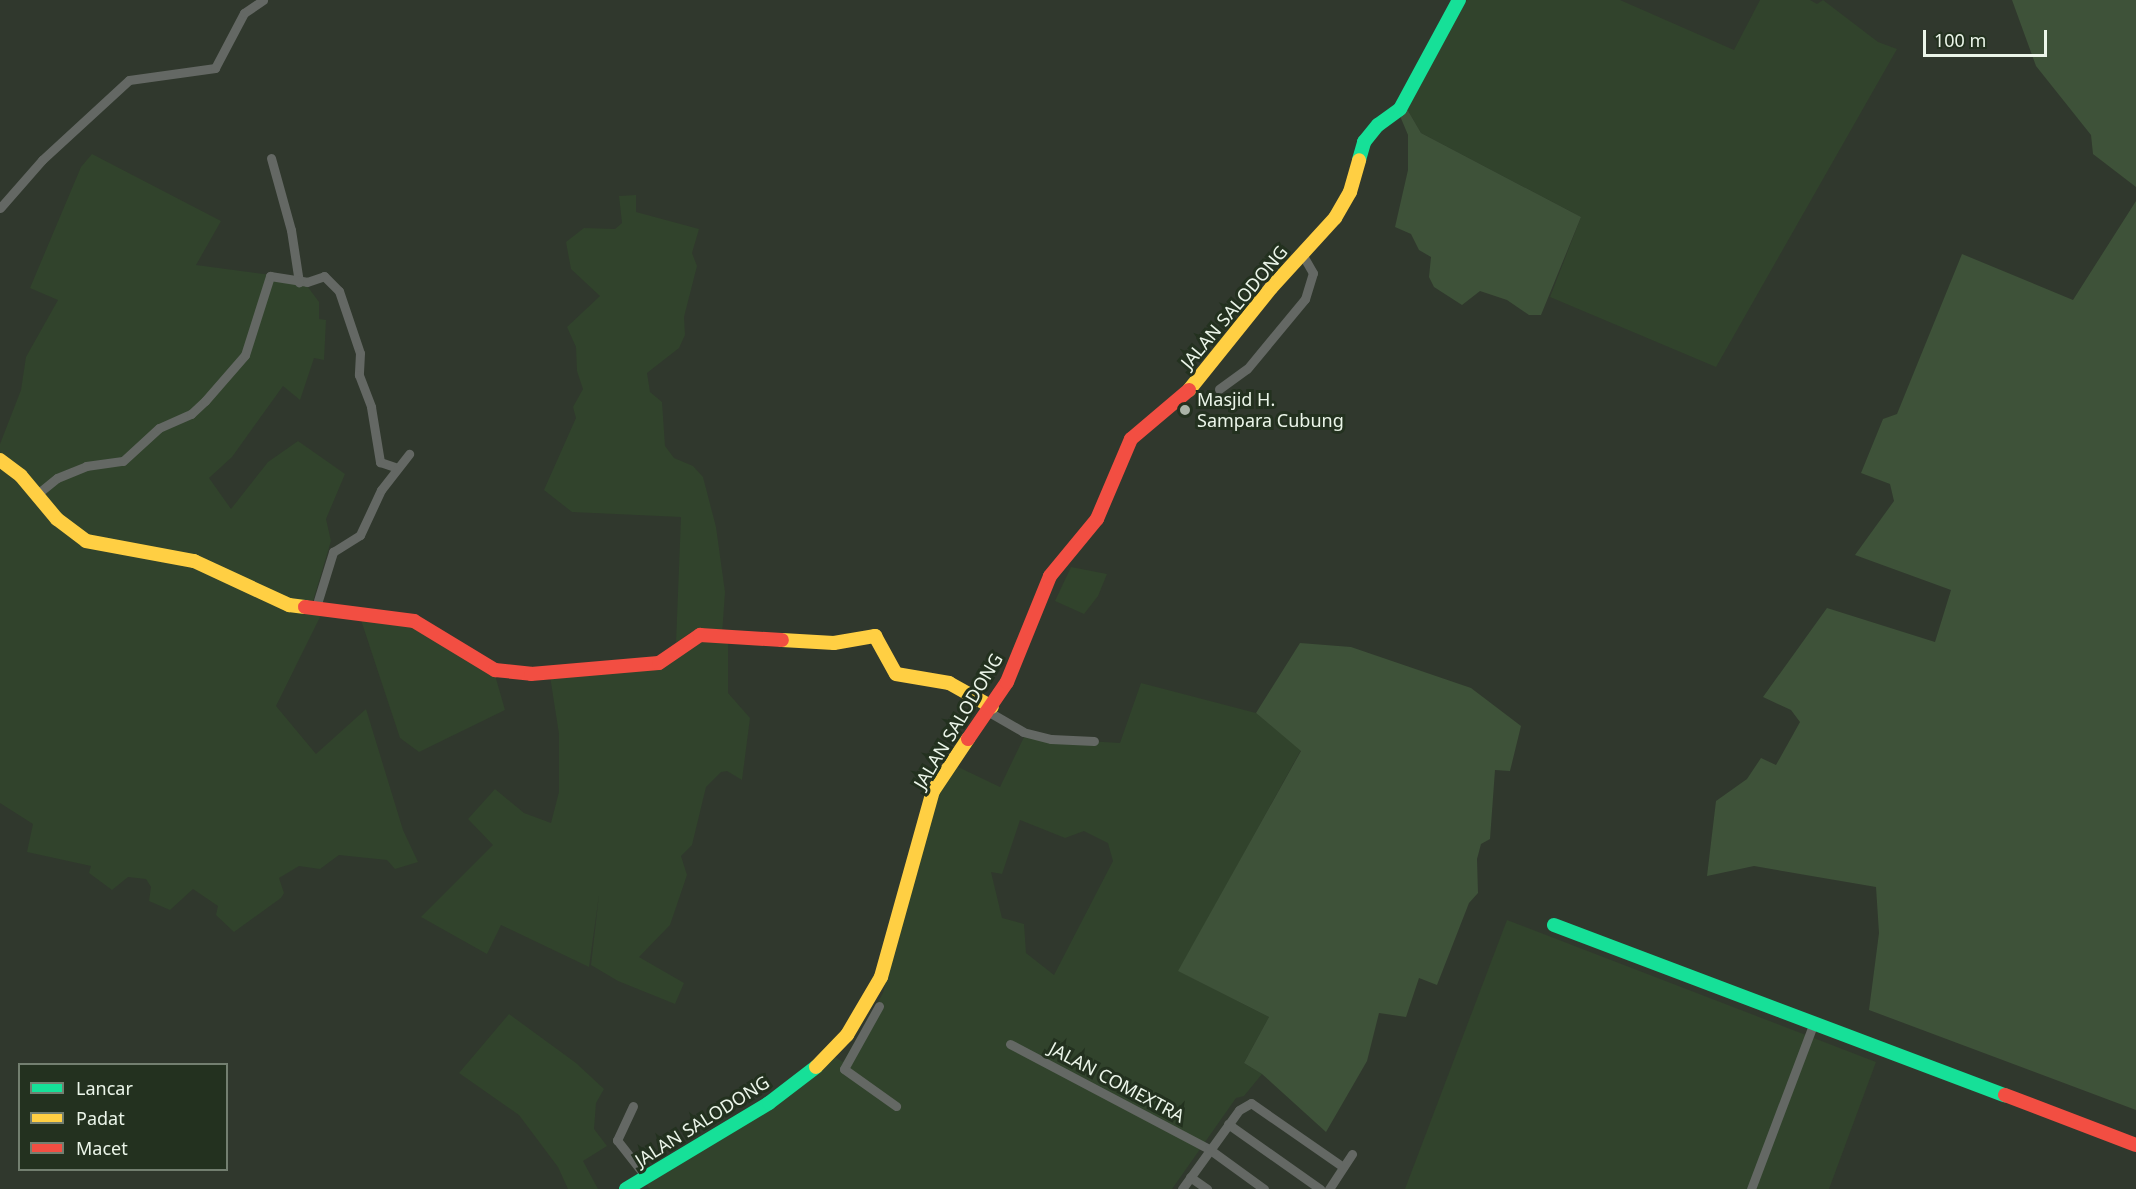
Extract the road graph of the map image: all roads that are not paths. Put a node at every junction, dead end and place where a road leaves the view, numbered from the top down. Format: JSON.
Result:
{"nodes":[{"id":1,"x":263,"y":0,"type":"edge"},
{"id":2,"x":1459,"y":0,"type":"edge"},
{"id":3,"x":271,"y":158,"type":"dead end"},
{"id":4,"x":0,"y":208,"type":"edge"},
{"id":5,"x":1302,"y":254,"type":"junction"},
{"id":6,"x":299,"y":282,"type":"junction"},
{"id":7,"x":1219,"y":389,"type":"dead end"},
{"id":8,"x":409,"y":453,"type":"dead end"},
{"id":9,"x":0,"y":460,"type":"edge"},
{"id":10,"x":397,"y":468,"type":"junction"},
{"id":11,"x":36,"y":495,"type":"junction"},
{"id":12,"x":316,"y":607,"type":"junction"},
{"id":13,"x":990,"y":710,"type":"junction"},
{"id":14,"x":1095,"y":741,"type":"dead end"},
{"id":15,"x":1554,"y":925,"type":"dead end"},
{"id":16,"x":879,"y":1006,"type":"dead end"},
{"id":17,"x":1813,"y":1025,"type":"junction"},
{"id":18,"x":1010,"y":1044,"type":"dead end"},
{"id":19,"x":633,"y":1106,"type":"dead end"},
{"id":20,"x":896,"y":1106,"type":"dead end"},
{"id":21,"x":1228,"y":1124,"type":"junction"},
{"id":22,"x":2136,"y":1145,"type":"edge"},
{"id":23,"x":1209,"y":1149,"type":"junction"},
{"id":24,"x":1352,"y":1154,"type":"dead end"},
{"id":25,"x":1343,"y":1167,"type":"junction"},
{"id":26,"x":646,"y":1177,"type":"junction"},
{"id":27,"x":1190,"y":1177,"type":"junction"},
{"id":28,"x":626,"y":1189,"type":"edge"},
{"id":29,"x":1182,"y":1189,"type":"edge"},
{"id":30,"x":1207,"y":1189,"type":"edge"},
{"id":31,"x":1264,"y":1189,"type":"edge"},
{"id":32,"x":1320,"y":1189,"type":"edge"},
{"id":33,"x":1329,"y":1189,"type":"edge"},
{"id":34,"x":1751,"y":1189,"type":"edge"}],
"edges":[{"from":1,"to":4,"type":"street"},
{"from":2,"to":5,"type":"street","name":"JALAN SALODONG"},
{"from":3,"to":6,"type":"street"},
{"from":5,"to":7,"type":"street"},
{"from":5,"to":13,"type":"street","name":"JALAN SALODONG"},
{"from":6,"to":10,"type":"street"},
{"from":6,"to":11,"type":"street"},
{"from":8,"to":10,"type":"street"},
{"from":9,"to":11,"type":"street"},
{"from":10,"to":12,"type":"street"},
{"from":11,"to":12,"type":"street"},
{"from":12,"to":13,"type":"street"},
{"from":13,"to":14,"type":"street"},
{"from":13,"to":26,"type":"street","name":"JALAN SALODONG"},
{"from":15,"to":17,"type":"street"},
{"from":16,"to":20,"type":"street"},
{"from":17,"to":22,"type":"street"},
{"from":17,"to":34,"type":"street"},
{"from":18,"to":23,"type":"street","name":"JALAN COMEXTRA"},
{"from":19,"to":26,"type":"street"},
{"from":21,"to":23,"type":"street"},
{"from":21,"to":25,"type":"street"},
{"from":21,"to":32,"type":"street"},
{"from":23,"to":27,"type":"street"},
{"from":23,"to":31,"type":"street","name":"JALAN COMEXTRA"},
{"from":24,"to":25,"type":"street"},
{"from":25,"to":33,"type":"street"},
{"from":26,"to":28,"type":"street","name":"JALAN SALODONG"},
{"from":27,"to":29,"type":"street"},
{"from":27,"to":30,"type":"street"}]}
